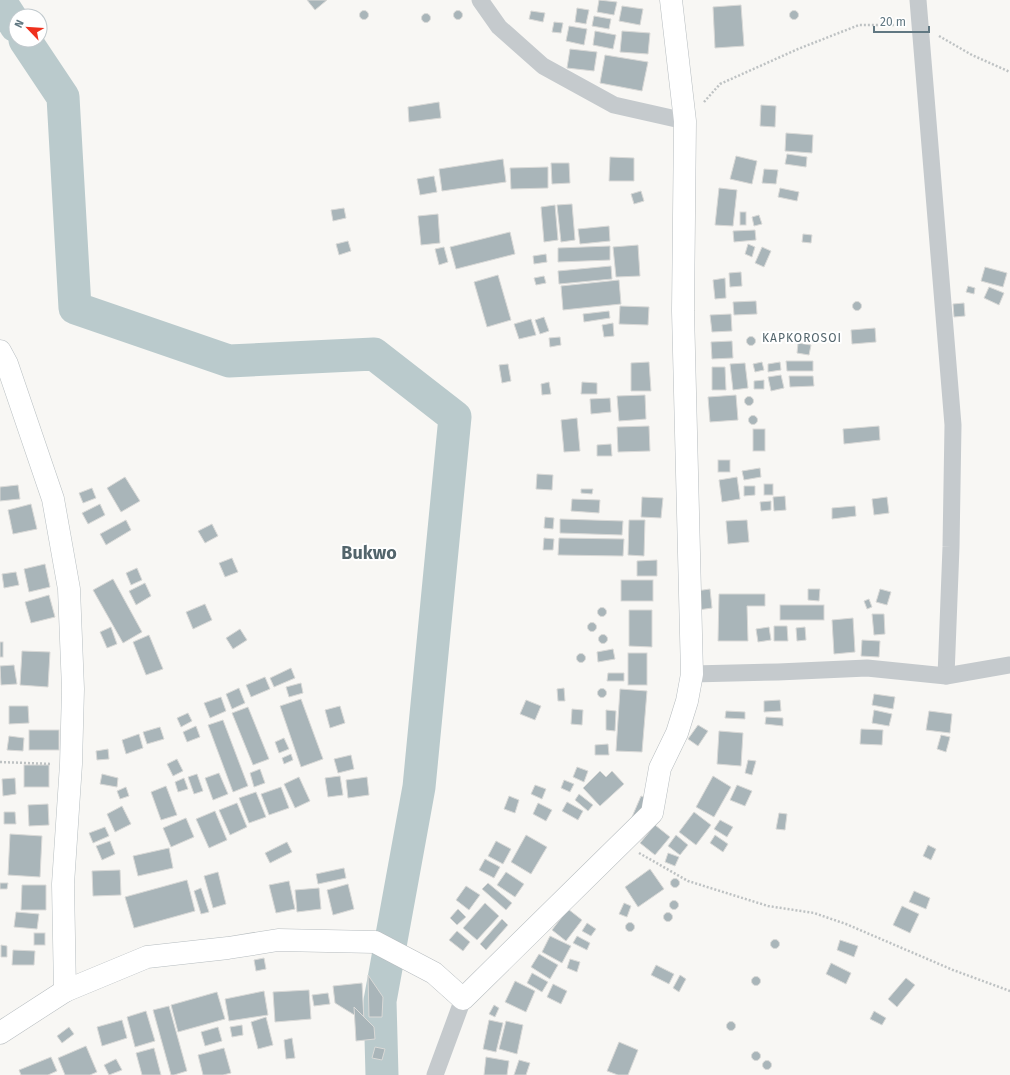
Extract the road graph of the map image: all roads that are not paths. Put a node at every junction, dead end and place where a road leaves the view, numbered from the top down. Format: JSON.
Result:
{"nodes":[{"id":1,"x":480,"y":0,"type":"edge"},
{"id":2,"x":671,"y":0,"type":"edge"},
{"id":3,"x":918,"y":0,"type":"edge"},
{"id":4,"x":685,"y":121,"type":"junction"},
{"id":5,"x":0,"y":351,"type":"edge"},
{"id":6,"x":1010,"y":665,"type":"edge"},
{"id":7,"x":692,"y":674,"type":"junction"},
{"id":8,"x":946,"y":676,"type":"junction"},
{"id":9,"x":65,"y":991,"type":"junction"},
{"id":10,"x":463,"y":999,"type":"junction"},
{"id":11,"x":0,"y":1033,"type":"edge"},
{"id":12,"x":435,"y":1075,"type":"edge"}],
"edges":[{"from":1,"to":4,"type":"street"},
{"from":2,"to":4,"type":"main road"},
{"from":3,"to":8,"type":"street"},
{"from":4,"to":7,"type":"main road"},
{"from":5,"to":9,"type":"main road"},
{"from":6,"to":8,"type":"street"},
{"from":7,"to":8,"type":"street"},
{"from":7,"to":10,"type":"main road"},
{"from":9,"to":10,"type":"main road"},
{"from":9,"to":11,"type":"main road"},
{"from":10,"to":12,"type":"street"}]}
